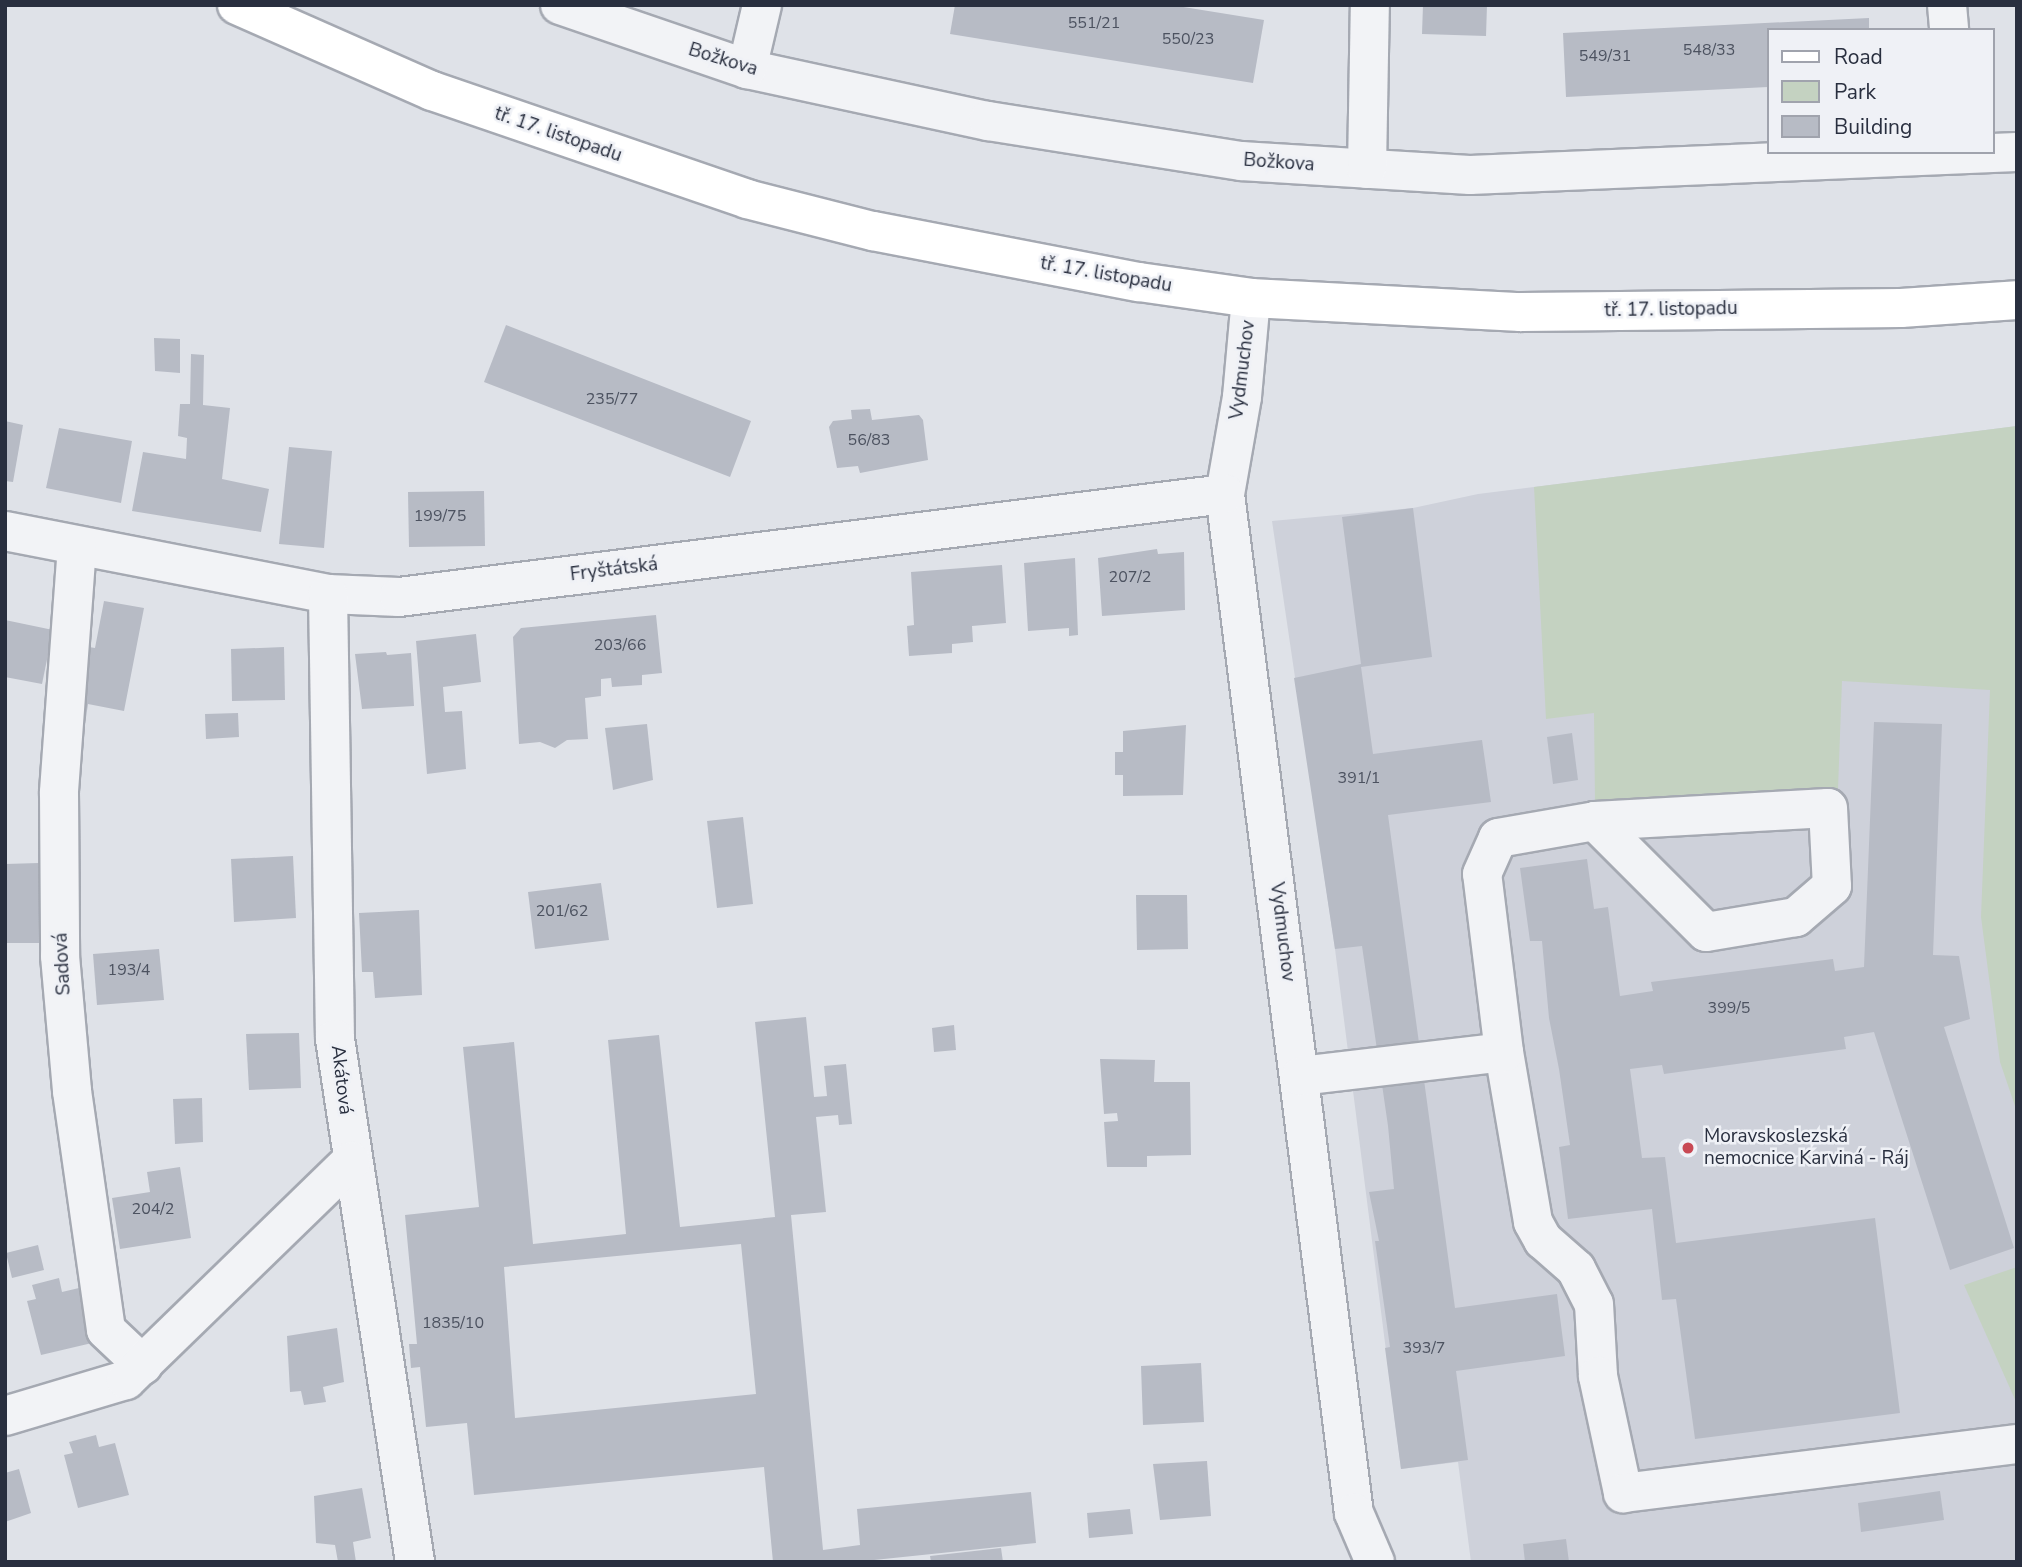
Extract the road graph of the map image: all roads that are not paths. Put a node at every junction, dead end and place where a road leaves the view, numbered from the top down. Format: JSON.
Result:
{"nodes":[{"id":1,"x":237,"y":5,"type":"edge"},
{"id":2,"x":560,"y":5,"type":"edge"},
{"id":3,"x":762,"y":5,"type":"edge"},
{"id":4,"x":1370,"y":5,"type":"edge"},
{"id":5,"x":1947,"y":5,"type":"edge"},
{"id":6,"x":1949,"y":28,"type":"edge"},
{"id":7,"x":747,"y":69,"type":"junction"},
{"id":8,"x":1994,"y":152,"type":"edge"},
{"id":9,"x":2017,"y":152,"type":"edge"},
{"id":10,"x":1936,"y":154,"type":"edge"},
{"id":11,"x":1367,"y":169,"type":"junction"},
{"id":12,"x":1251,"y":298,"type":"junction"},
{"id":13,"x":2017,"y":300,"type":"edge"},
{"id":14,"x":1225,"y":494,"type":"junction"},
{"id":15,"x":5,"y":531,"type":"edge"},
{"id":16,"x":77,"y":546,"type":"junction"},
{"id":17,"x":328,"y":594,"type":"junction"},
{"id":18,"x":1595,"y":821,"type":"junction"},
{"id":19,"x":1504,"y":1052,"type":"junction"},
{"id":20,"x":1301,"y":1076,"type":"junction"},
{"id":21,"x":351,"y":1161,"type":"junction"},
{"id":22,"x":143,"y":1365,"type":"junction"},
{"id":23,"x":5,"y":1416,"type":"edge"},
{"id":24,"x":2017,"y":1444,"type":"edge"},
{"id":25,"x":415,"y":1562,"type":"edge"},
{"id":26,"x":1375,"y":1562,"type":"edge"}],
"edges":[{"from":1,"to":12,"type":"main road","name":"tř. 17. listopadu"},
{"from":2,"to":7,"type":"street","name":"Božkova"},
{"from":3,"to":7,"type":"street"},
{"from":4,"to":11,"type":"street"},
{"from":5,"to":6,"type":"street"},
{"from":7,"to":11,"type":"street","name":"Božkova"},
{"from":8,"to":9,"type":"street","name":"Božkova"},
{"from":10,"to":11,"type":"street","name":"Božkova"},
{"from":12,"to":13,"type":"main road","name":"tř. 17. listopadu"},
{"from":12,"to":14,"type":"street","name":"Vydmuchov"},
{"from":14,"to":17,"type":"street","name":"Fryštátská"},
{"from":14,"to":20,"type":"street","name":"Vydmuchov"},
{"from":15,"to":16,"type":"street","name":"Fryštátská"},
{"from":16,"to":17,"type":"street","name":"Fryštátská"},
{"from":16,"to":22,"type":"street","name":"Sadová"},
{"from":17,"to":21,"type":"street","name":"Akátová"},
{"from":18,"to":18,"type":"street"},
{"from":18,"to":19,"type":"street"},
{"from":19,"to":20,"type":"street"},
{"from":19,"to":24,"type":"street"},
{"from":20,"to":26,"type":"street","name":"Vydmuchov"},
{"from":21,"to":22,"type":"street"},
{"from":21,"to":25,"type":"street","name":"Akátová"},
{"from":22,"to":23,"type":"street"}]}
